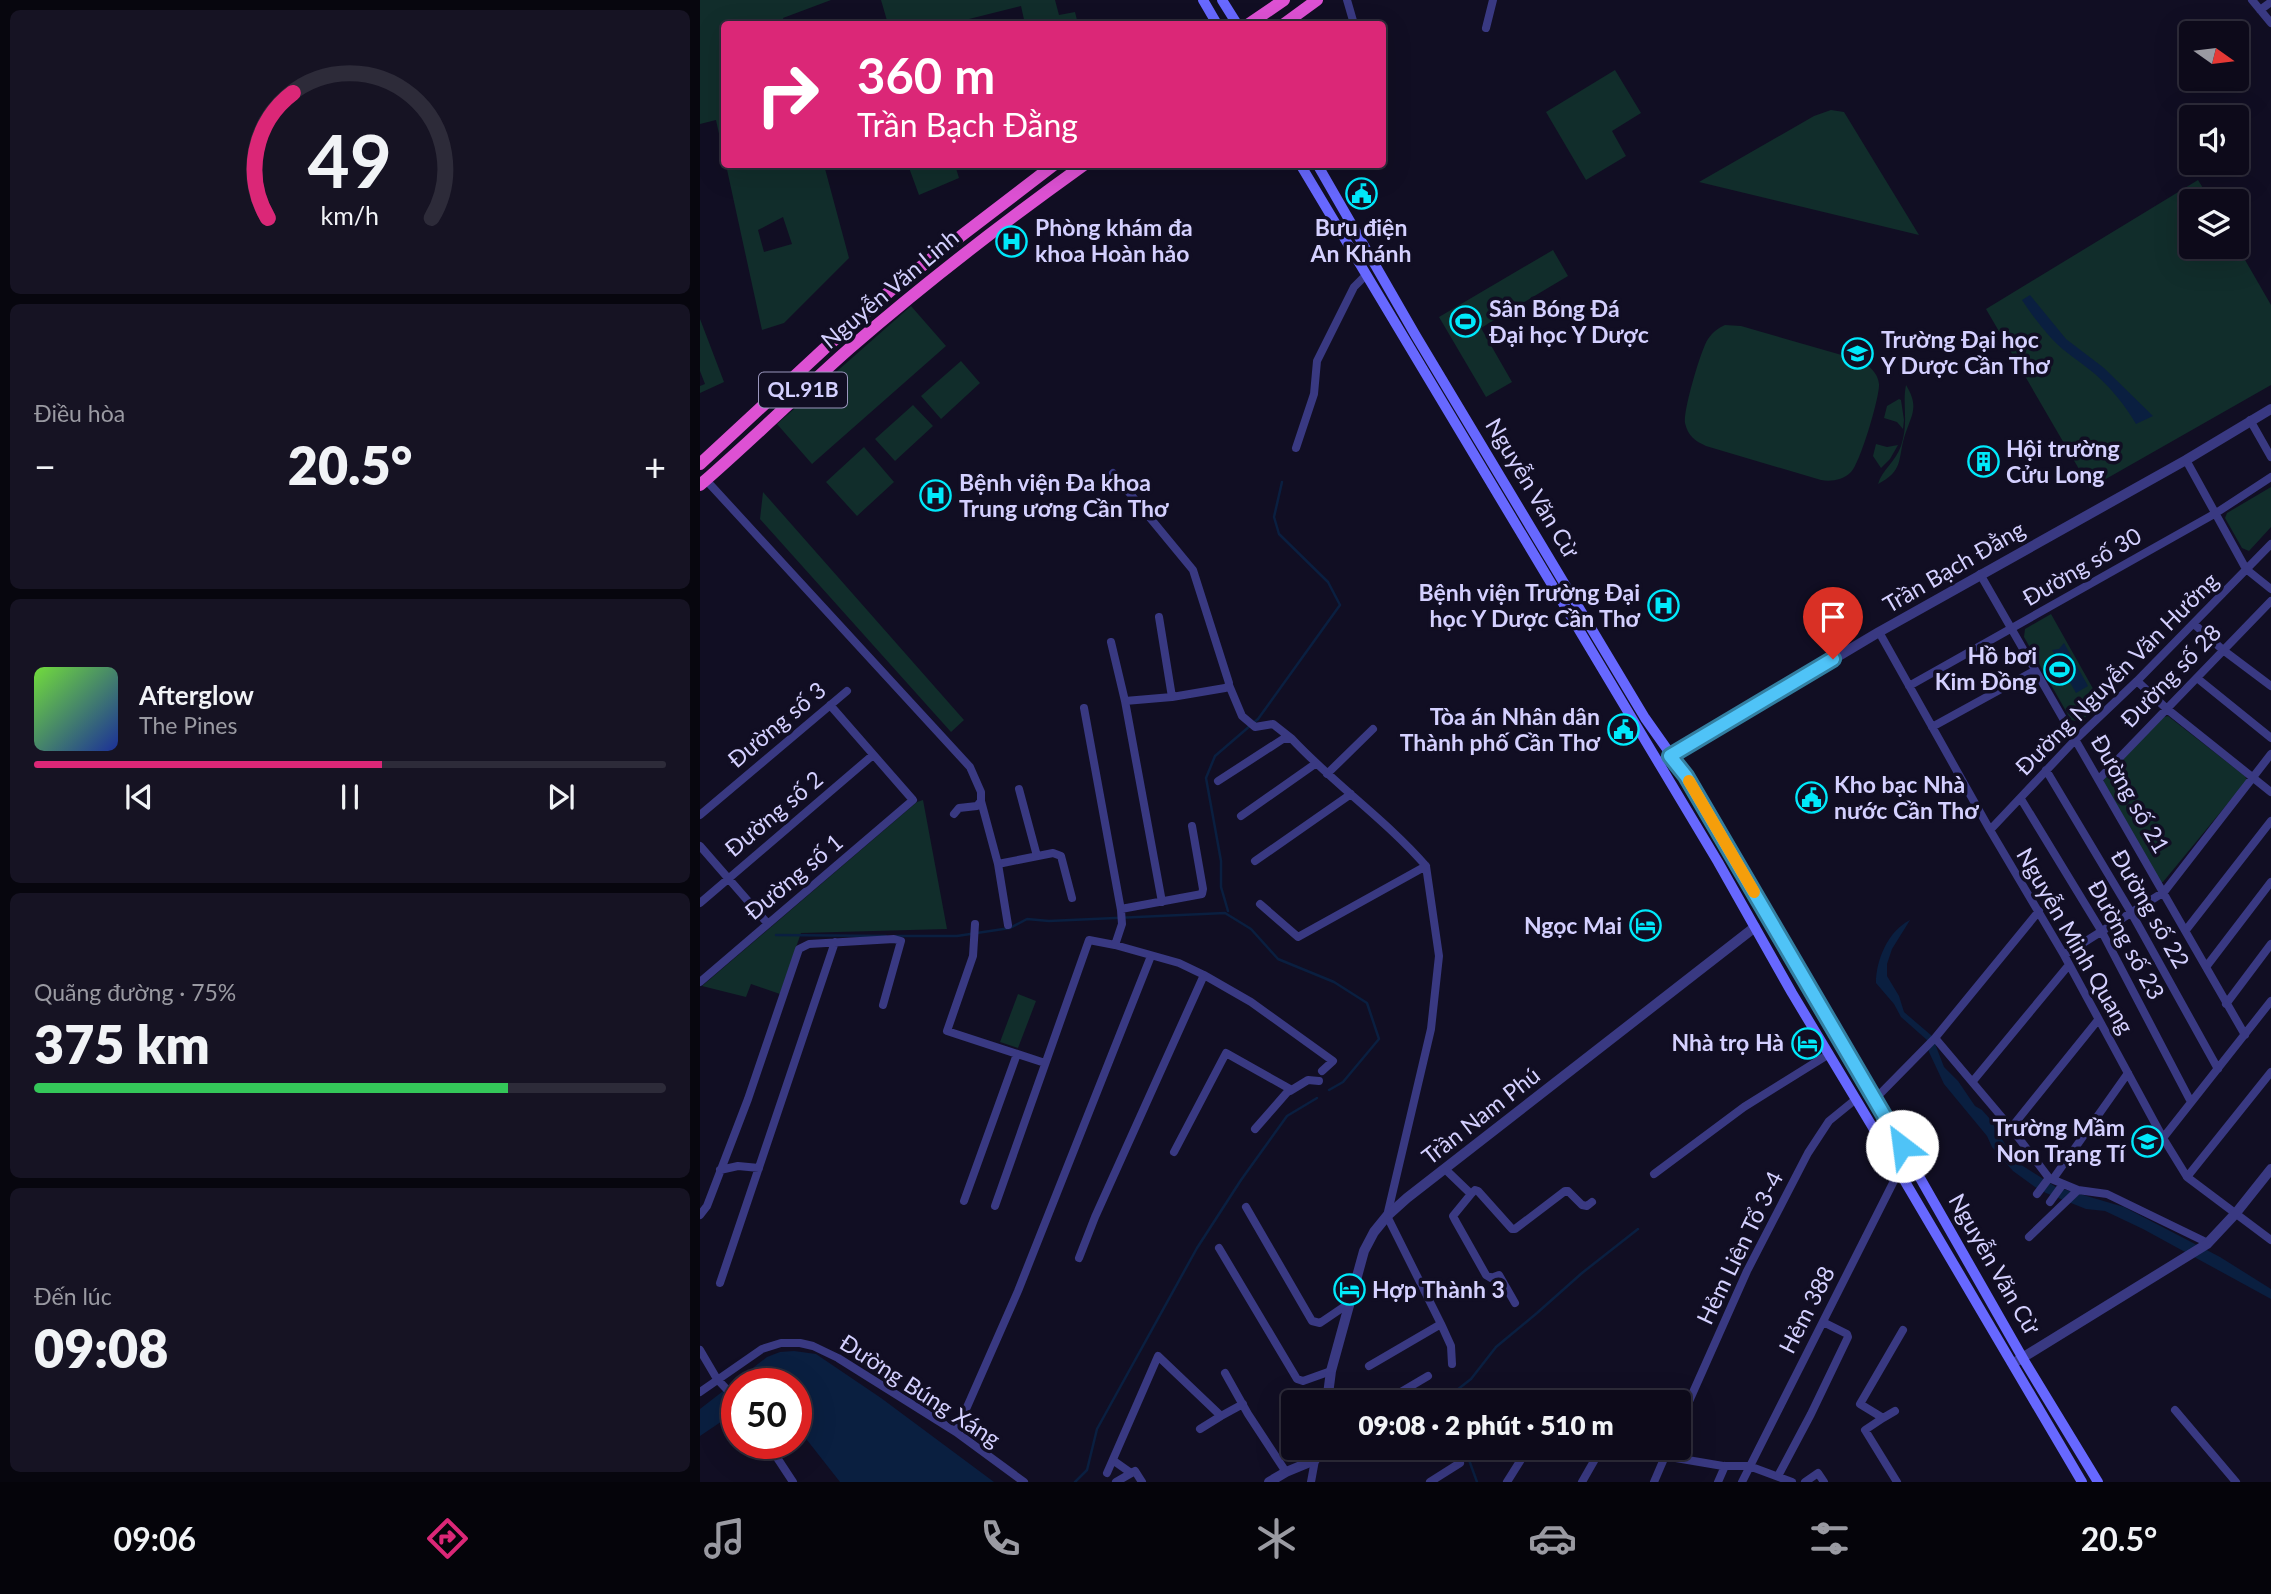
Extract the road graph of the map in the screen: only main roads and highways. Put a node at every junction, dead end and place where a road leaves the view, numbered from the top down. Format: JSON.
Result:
{"nodes":[{"id":1,"x":1203,"y":0,"type":"edge"},
{"id":2,"x":1222,"y":0,"type":"edge"},
{"id":3,"x":1284,"y":0,"type":"edge"},
{"id":4,"x":1317,"y":0,"type":"edge"},
{"id":5,"x":1215,"y":21,"type":"edge"},
{"id":6,"x":1235,"y":21,"type":"edge"},
{"id":7,"x":1253,"y":21,"type":"edge"},
{"id":8,"x":1288,"y":21,"type":"edge"},
{"id":9,"x":1050,"y":168,"type":"edge"},
{"id":10,"x":1079,"y":168,"type":"edge"},
{"id":11,"x":1302,"y":168,"type":"edge"},
{"id":12,"x":1319,"y":168,"type":"edge"},
{"id":13,"x":897,"y":285,"type":"junction"},
{"id":14,"x":909,"y":298,"type":"junction"},
{"id":15,"x":700,"y":464,"type":"edge"},
{"id":16,"x":703,"y":482,"type":"edge"},
{"id":17,"x":2080,"y":1481,"type":"edge"},
{"id":18,"x":2098,"y":1482,"type":"edge"}],
"edges":[{"from":1,"to":5,"type":"main road"},
{"from":2,"to":6,"type":"main road"},
{"from":3,"to":7,"type":"highway"},
{"from":4,"to":8,"type":"highway"},
{"from":9,"to":13,"type":"highway","name":"Nguyễn Văn Linh","number":"QL.91B"},
{"from":10,"to":14,"type":"highway","name":"Nguyễn Văn Linh","number":"QL.91B"},
{"from":11,"to":17,"type":"main road","name":"Nguyễn Văn Cừ"},
{"from":12,"to":18,"type":"main road","name":"Nguyễn Văn Cừ"},
{"from":13,"to":14,"type":"highway"},
{"from":13,"to":15,"type":"highway","name":"Nguyễn Văn Linh","number":"QL.91B"},
{"from":14,"to":16,"type":"highway","name":"Nguyễn Văn Linh","number":"QL.91B"}]}
